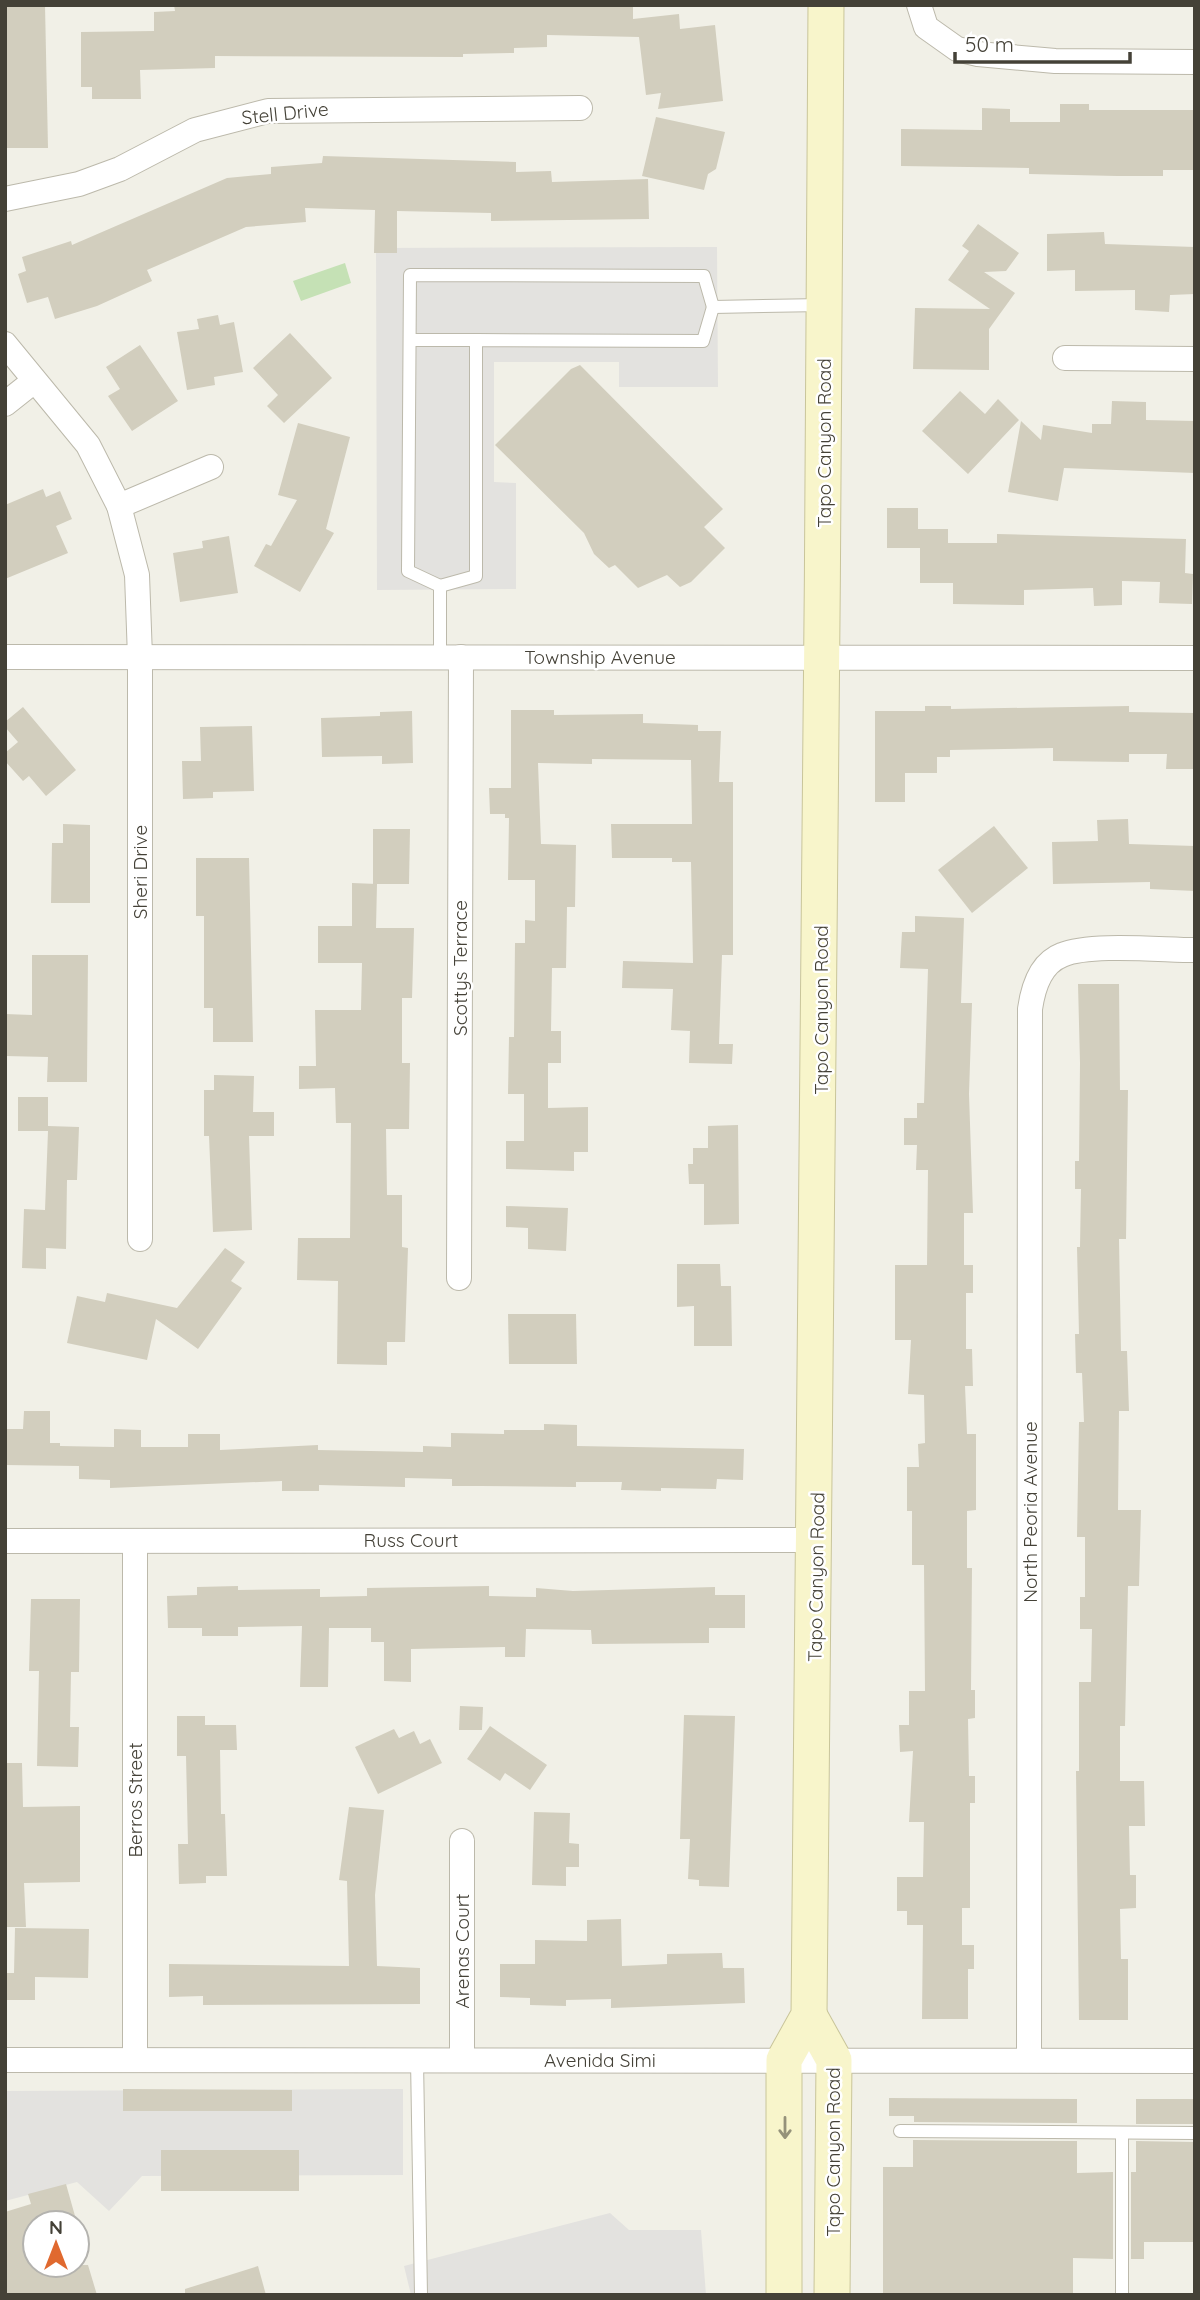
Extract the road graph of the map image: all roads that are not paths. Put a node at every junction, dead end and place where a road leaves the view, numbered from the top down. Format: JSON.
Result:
{"nodes":[{"id":1,"x":825,"y":5,"type":"edge"},
{"id":2,"x":919,"y":5,"type":"edge"},
{"id":3,"x":1195,"y":62,"type":"edge"},
{"id":4,"x":580,"y":108,"type":"dead end"},
{"id":5,"x":5,"y":199,"type":"edge"},
{"id":6,"x":824,"y":305,"type":"junction"},
{"id":7,"x":713,"y":307,"type":"junction"},
{"id":8,"x":410,"y":340,"type":"junction"},
{"id":9,"x":476,"y":340,"type":"junction"},
{"id":10,"x":5,"y":344,"type":"edge"},
{"id":11,"x":1065,"y":358,"type":"dead end"},
{"id":12,"x":1195,"y":359,"type":"edge"},
{"id":13,"x":34,"y":381,"type":"junction"},
{"id":14,"x":5,"y":404,"type":"edge"},
{"id":15,"x":211,"y":467,"type":"dead end"},
{"id":16,"x":119,"y":506,"type":"junction"},
{"id":17,"x":440,"y":586,"type":"junction"},
{"id":18,"x":5,"y":657,"type":"edge"},
{"id":19,"x":140,"y":657,"type":"junction"},
{"id":20,"x":451,"y":657,"type":"junction"},
{"id":21,"x":824,"y":657,"type":"junction"},
{"id":22,"x":1195,"y":658,"type":"edge"},
{"id":23,"x":1195,"y":950,"type":"edge"},
{"id":24,"x":140,"y":1239,"type":"dead end"},
{"id":25,"x":459,"y":1278,"type":"dead end"},
{"id":26,"x":817,"y":1540,"type":"junction"},
{"id":27,"x":5,"y":1541,"type":"edge"},
{"id":28,"x":135,"y":1541,"type":"junction"},
{"id":29,"x":462,"y":1841,"type":"dead end"},
{"id":30,"x":809,"y":2015,"type":"junction"},
{"id":31,"x":5,"y":2060,"type":"edge"},
{"id":32,"x":135,"y":2060,"type":"junction"},
{"id":33,"x":417,"y":2060,"type":"junction"},
{"id":34,"x":462,"y":2060,"type":"junction"},
{"id":35,"x":785,"y":2060,"type":"junction"},
{"id":36,"x":834,"y":2060,"type":"junction"},
{"id":37,"x":1029,"y":2060,"type":"junction"},
{"id":38,"x":1195,"y":2060,"type":"edge"},
{"id":39,"x":900,"y":2131,"type":"dead end"},
{"id":40,"x":1122,"y":2133,"type":"junction"},
{"id":41,"x":1195,"y":2133,"type":"edge"},
{"id":42,"x":421,"y":2295,"type":"edge"},
{"id":43,"x":784,"y":2295,"type":"edge"},
{"id":44,"x":832,"y":2295,"type":"edge"},
{"id":45,"x":1122,"y":2295,"type":"edge"}],
"edges":[{"from":1,"to":6,"type":"main road","name":"Tapo Canyon Road"},
{"from":2,"to":3,"type":"street"},
{"from":4,"to":5,"type":"street","name":"Stell Drive"},
{"from":6,"to":7,"type":"lane"},
{"from":6,"to":21,"type":"main road","name":"Tapo Canyon Road"},
{"from":7,"to":8,"type":"lane"},
{"from":7,"to":9,"type":"lane"},
{"from":8,"to":9,"type":"lane"},
{"from":8,"to":17,"type":"lane"},
{"from":9,"to":17,"type":"lane"},
{"from":10,"to":13,"type":"street","name":"Sheri Drive"},
{"from":11,"to":12,"type":"street"},
{"from":13,"to":14,"type":"street"},
{"from":13,"to":16,"type":"street","name":"Sheri Drive"},
{"from":15,"to":16,"type":"street"},
{"from":16,"to":19,"type":"street","name":"Sheri Drive"},
{"from":17,"to":20,"type":"lane"},
{"from":18,"to":19,"type":"street","name":"Township Avenue"},
{"from":19,"to":20,"type":"street","name":"Township Avenue"},
{"from":19,"to":24,"type":"street","name":"Sheri Drive"},
{"from":20,"to":21,"type":"street","name":"Township Avenue"},
{"from":20,"to":25,"type":"street","name":"Scottys Terrace"},
{"from":21,"to":22,"type":"street","name":"Township Avenue"},
{"from":21,"to":26,"type":"main road","name":"Tapo Canyon Road"},
{"from":23,"to":37,"type":"street","name":"North Peoria Avenue"},
{"from":26,"to":28,"type":"street","name":"Russ Court"},
{"from":26,"to":30,"type":"main road","name":"Tapo Canyon Road"},
{"from":27,"to":28,"type":"street","name":"Russ Court"},
{"from":28,"to":32,"type":"street","name":"Berros Street"},
{"from":29,"to":34,"type":"street","name":"Arenas Court"},
{"from":30,"to":35,"type":"main road","name":"Tapo Canyon Road"},
{"from":30,"to":36,"type":"main road","name":"Tapo Canyon Road"},
{"from":31,"to":32,"type":"street","name":"Avenida Simi"},
{"from":32,"to":33,"type":"street","name":"Avenida Simi"},
{"from":33,"to":34,"type":"street","name":"Avenida Simi"},
{"from":33,"to":42,"type":"lane"},
{"from":34,"to":35,"type":"street","name":"Avenida Simi"},
{"from":35,"to":36,"type":"street","name":"Avenida Simi"},
{"from":35,"to":43,"type":"main road","name":"Tapo Canyon Road","one_way":true},
{"from":36,"to":37,"type":"street","name":"Avenida Simi"},
{"from":36,"to":44,"type":"main road","name":"Tapo Canyon Road"},
{"from":37,"to":38,"type":"street","name":"Avenida Simi"},
{"from":39,"to":40,"type":"lane"},
{"from":40,"to":41,"type":"lane"},
{"from":40,"to":45,"type":"lane"}]}
